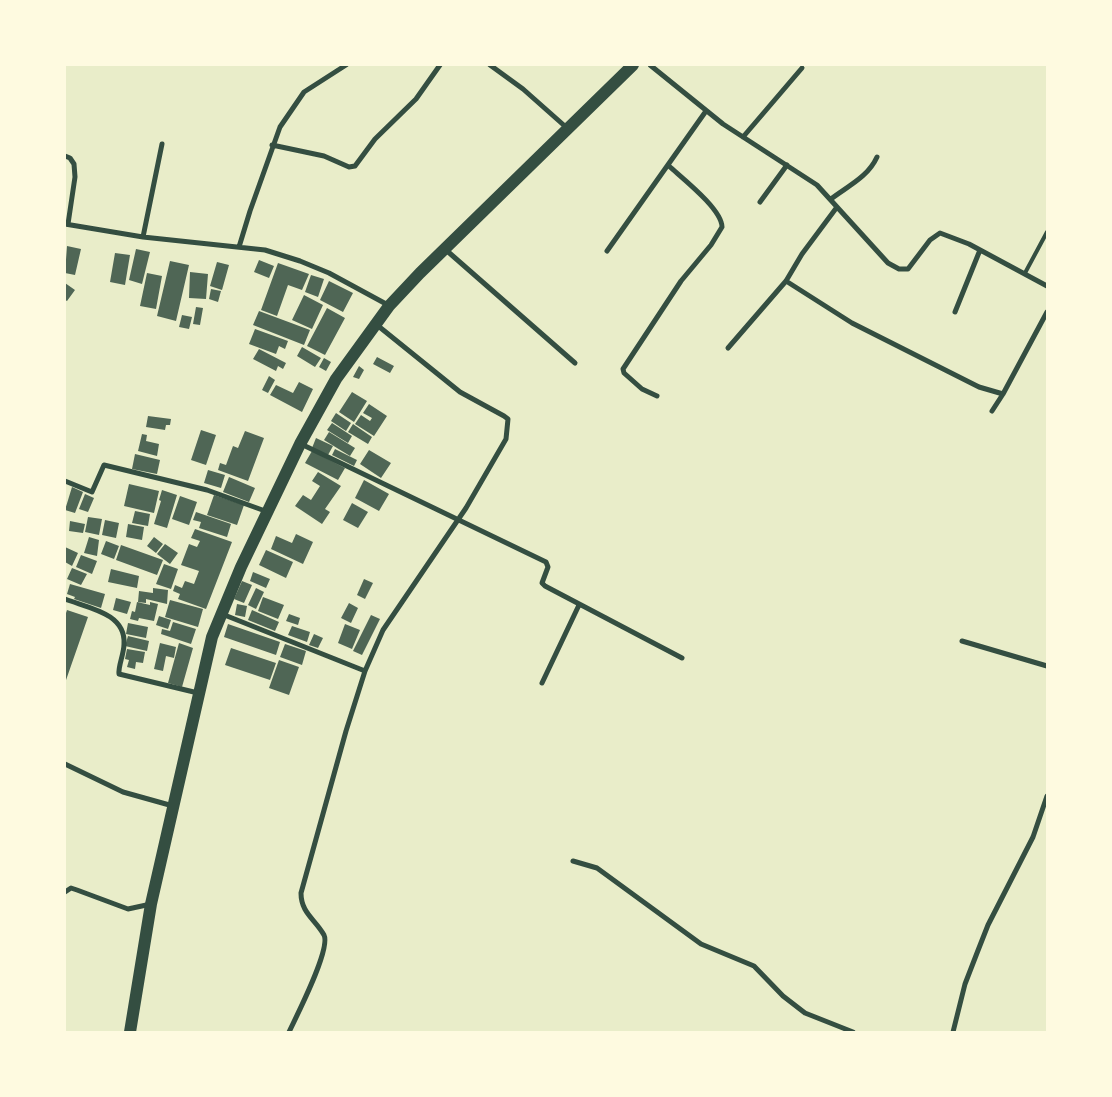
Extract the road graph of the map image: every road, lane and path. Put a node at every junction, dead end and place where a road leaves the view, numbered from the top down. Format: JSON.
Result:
{"nodes":[{"id":1,"x":346,"y":65,"type":"edge"},
{"id":2,"x":440,"y":65,"type":"edge"},
{"id":3,"x":490,"y":65,"type":"edge"},
{"id":4,"x":632,"y":65,"type":"edge"},
{"id":5,"x":650,"y":65,"type":"edge"},
{"id":6,"x":802,"y":68,"type":"dead end"},
{"id":7,"x":706,"y":111,"type":"junction"},
{"id":8,"x":569,"y":130,"type":"junction"},
{"id":9,"x":743,"y":137,"type":"junction"},
{"id":10,"x":162,"y":144,"type":"dead end"},
{"id":11,"x":272,"y":145,"type":"junction"},
{"id":12,"x":65,"y":156,"type":"edge"},
{"id":13,"x":877,"y":157,"type":"dead end"},
{"id":14,"x":669,"y":166,"type":"junction"},
{"id":15,"x":786,"y":166,"type":"junction"},
{"id":16,"x":831,"y":199,"type":"junction"},
{"id":17,"x":760,"y":202,"type":"dead end"},
{"id":18,"x":837,"y":207,"type":"junction"},
{"id":19,"x":67,"y":224,"type":"edge"},
{"id":20,"x":1047,"y":232,"type":"edge"},
{"id":21,"x":143,"y":237,"type":"junction"},
{"id":22,"x":239,"y":248,"type":"junction"},
{"id":23,"x":445,"y":249,"type":"junction"},
{"id":24,"x":980,"y":250,"type":"junction"},
{"id":25,"x":607,"y":251,"type":"dead end"},
{"id":26,"x":1025,"y":273,"type":"junction"},
{"id":27,"x":786,"y":281,"type":"junction"},
{"id":28,"x":1047,"y":286,"type":"edge"},
{"id":29,"x":389,"y":306,"type":"junction"},
{"id":30,"x":954,"y":312,"type":"dead end"},
{"id":31,"x":1047,"y":312,"type":"edge"},
{"id":32,"x":376,"y":324,"type":"junction"},
{"id":33,"x":728,"y":348,"type":"dead end"},
{"id":34,"x":575,"y":363,"type":"dead end"},
{"id":35,"x":1003,"y":394,"type":"junction"},
{"id":36,"x":657,"y":396,"type":"dead end"},
{"id":37,"x":992,"y":411,"type":"dead end"},
{"id":38,"x":300,"y":444,"type":"junction"},
{"id":39,"x":65,"y":481,"type":"edge"},
{"id":40,"x":268,"y":512,"type":"junction"},
{"id":41,"x":458,"y":520,"type":"junction"},
{"id":42,"x":65,"y":599,"type":"edge"},
{"id":43,"x":579,"y":605,"type":"junction"},
{"id":44,"x":221,"y":614,"type":"junction"},
{"id":45,"x":962,"y":641,"type":"dead end"},
{"id":46,"x":682,"y":658,"type":"dead end"},
{"id":47,"x":1047,"y":666,"type":"edge"},
{"id":48,"x":365,"y":671,"type":"junction"},
{"id":49,"x":542,"y":683,"type":"dead end"},
{"id":50,"x":199,"y":693,"type":"junction"},
{"id":51,"x":65,"y":764,"type":"edge"},
{"id":52,"x":1047,"y":796,"type":"edge"},
{"id":53,"x":174,"y":806,"type":"junction"},
{"id":54,"x":573,"y":862,"type":"dead end"},
{"id":55,"x":65,"y":892,"type":"edge"},
{"id":56,"x":151,"y":904,"type":"junction"},
{"id":57,"x":130,"y":1032,"type":"edge"},
{"id":58,"x":289,"y":1032,"type":"edge"},
{"id":59,"x":853,"y":1032,"type":"edge"},
{"id":60,"x":953,"y":1032,"type":"edge"}],
"edges":[{"from":1,"to":11,"type":"street"},
{"from":2,"to":11,"type":"street"},
{"from":3,"to":8,"type":"street"},
{"from":4,"to":8,"type":"highway"},
{"from":5,"to":7,"type":"street"},
{"from":6,"to":9,"type":"street"},
{"from":7,"to":9,"type":"street"},
{"from":7,"to":14,"type":"street"},
{"from":8,"to":23,"type":"highway"},
{"from":9,"to":15,"type":"street"},
{"from":10,"to":21,"type":"street"},
{"from":11,"to":22,"type":"street"},
{"from":12,"to":19,"type":"street"},
{"from":13,"to":16,"type":"street"},
{"from":14,"to":25,"type":"street"},
{"from":14,"to":36,"type":"street"},
{"from":15,"to":16,"type":"street"},
{"from":15,"to":17,"type":"street"},
{"from":16,"to":18,"type":"street"},
{"from":18,"to":24,"type":"street"},
{"from":18,"to":27,"type":"street"},
{"from":19,"to":21,"type":"street"},
{"from":20,"to":26,"type":"lane"},
{"from":21,"to":22,"type":"street"},
{"from":22,"to":29,"type":"street"},
{"from":23,"to":29,"type":"highway"},
{"from":23,"to":34,"type":"street"},
{"from":24,"to":26,"type":"street"},
{"from":24,"to":30,"type":"street"},
{"from":26,"to":28,"type":"street"},
{"from":27,"to":33,"type":"street"},
{"from":27,"to":35,"type":"street"},
{"from":29,"to":32,"type":"highway"},
{"from":31,"to":35,"type":"street"},
{"from":32,"to":38,"type":"highway"},
{"from":32,"to":41,"type":"street"},
{"from":35,"to":37,"type":"street"},
{"from":38,"to":40,"type":"highway"},
{"from":38,"to":41,"type":"street"},
{"from":39,"to":40,"type":"street"},
{"from":40,"to":44,"type":"highway"},
{"from":41,"to":43,"type":"street"},
{"from":41,"to":48,"type":"street"},
{"from":42,"to":50,"type":"street"},
{"from":43,"to":46,"type":"street"},
{"from":43,"to":49,"type":"street"},
{"from":44,"to":48,"type":"street"},
{"from":44,"to":50,"type":"highway"},
{"from":45,"to":47,"type":"street"},
{"from":48,"to":58,"type":"street"},
{"from":50,"to":53,"type":"highway"},
{"from":51,"to":53,"type":"street"},
{"from":52,"to":60,"type":"street"},
{"from":53,"to":56,"type":"highway"},
{"from":54,"to":59,"type":"street"},
{"from":55,"to":56,"type":"street"},
{"from":56,"to":57,"type":"highway"}]}
